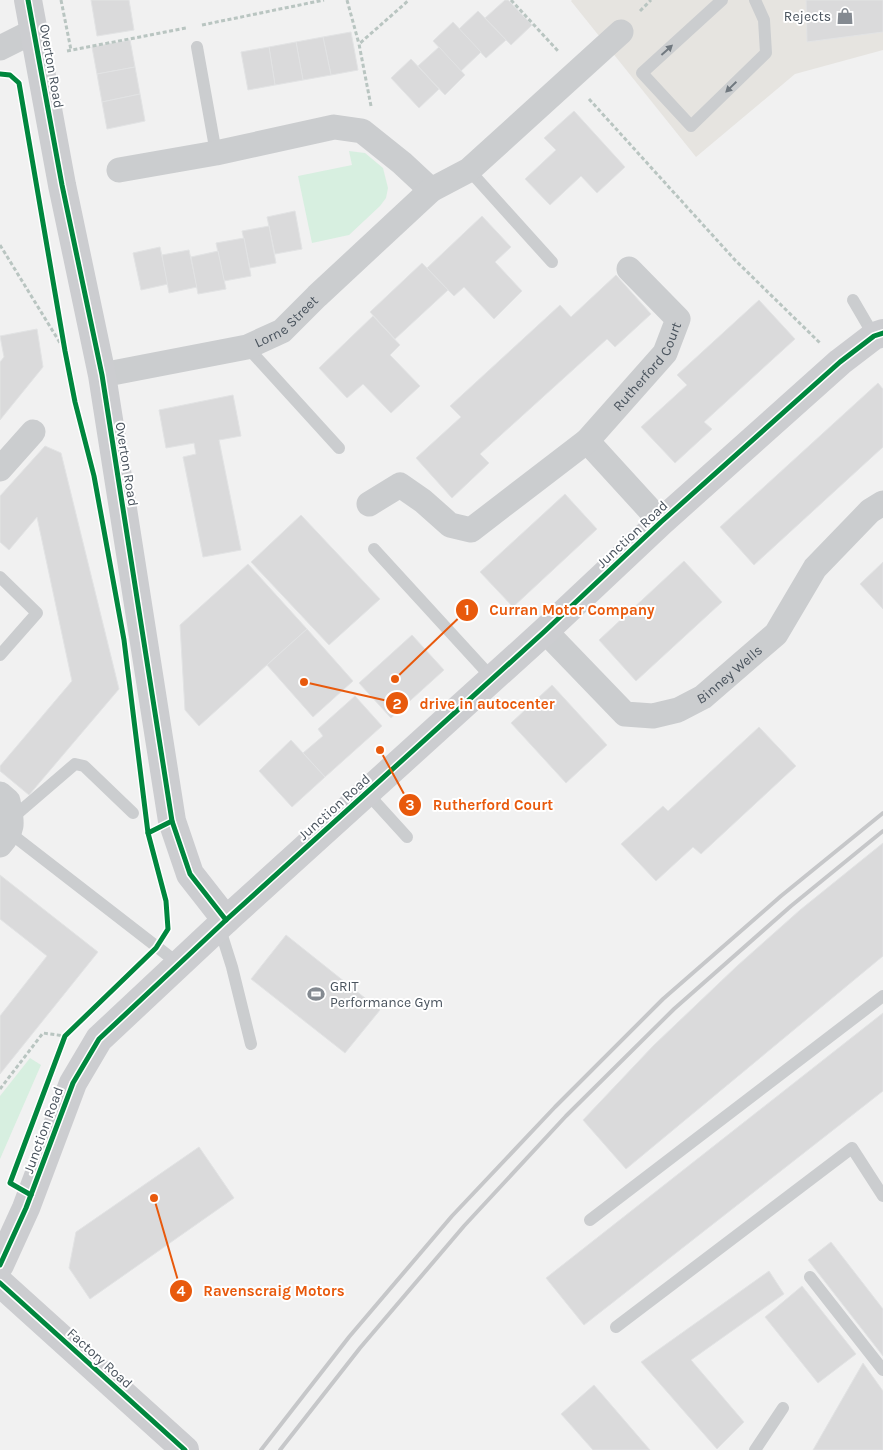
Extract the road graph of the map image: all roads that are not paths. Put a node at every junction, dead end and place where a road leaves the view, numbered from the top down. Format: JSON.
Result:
{"nodes":[{"id":1,"x":28,"y":0,"type":"edge"},
{"id":2,"x":722,"y":0,"type":"edge"},
{"id":3,"x":755,"y":0,"type":"edge"},
{"id":4,"x":621,"y":32,"type":"dead end"},
{"id":5,"x":36,"y":44,"type":"junction"},
{"id":6,"x":197,"y":47,"type":"dead end"},
{"id":7,"x":0,"y":48,"type":"edge"},
{"id":8,"x":216,"y":153,"type":"junction"},
{"id":9,"x":119,"y":170,"type":"dead end"},
{"id":10,"x":469,"y":170,"type":"junction"},
{"id":11,"x":431,"y":190,"type":"junction"},
{"id":12,"x":552,"y":262,"type":"dead end"},
{"id":13,"x":629,"y":269,"type":"dead end"},
{"id":14,"x":853,"y":300,"type":"dead end"},
{"id":15,"x":879,"y":334,"type":"edge"},
{"id":16,"x":247,"y":347,"type":"junction"},
{"id":17,"x":102,"y":375,"type":"junction"},
{"id":18,"x":33,"y":432,"type":"dead end"},
{"id":19,"x":586,"y":441,"type":"junction"},
{"id":20,"x":339,"y":448,"type":"dead end"},
{"id":21,"x":0,"y":469,"type":"edge"},
{"id":22,"x":883,"y":503,"type":"edge"},
{"id":23,"x":369,"y":504,"type":"dead end"},
{"id":24,"x":661,"y":522,"type":"junction"},
{"id":25,"x":374,"y":548,"type":"dead end"},
{"id":26,"x":0,"y":577,"type":"edge"},
{"id":27,"x":545,"y":631,"type":"junction"},
{"id":28,"x":0,"y":655,"type":"edge"},
{"id":29,"x":492,"y":679,"type":"junction"},
{"id":30,"x":367,"y":793,"type":"junction"},
{"id":31,"x":0,"y":794,"type":"edge"},
{"id":32,"x":133,"y":814,"type":"dead end"},
{"id":33,"x":7,"y":832,"type":"edge"},
{"id":34,"x":408,"y":837,"type":"dead end"},
{"id":35,"x":223,"y":923,"type":"junction"},
{"id":36,"x":179,"y":964,"type":"junction"},
{"id":37,"x":883,"y":996,"type":"edge"},
{"id":38,"x":251,"y":1044,"type":"dead end"},
{"id":39,"x":883,"y":1196,"type":"edge"},
{"id":40,"x":590,"y":1220,"type":"dead end"},
{"id":41,"x":0,"y":1265,"type":"edge"},
{"id":42,"x":810,"y":1277,"type":"dead end"},
{"id":43,"x":0,"y":1284,"type":"edge"},
{"id":44,"x":616,"y":1327,"type":"dead end"},
{"id":45,"x":883,"y":1370,"type":"edge"},
{"id":46,"x":783,"y":1408,"type":"dead end"},
{"id":47,"x":185,"y":1450,"type":"edge"},
{"id":48,"x":755,"y":1450,"type":"edge"}],
"edges":[{"from":1,"to":5,"type":"street","name":"Overton Road"},
{"from":3,"to":2,"type":"lane","one_way":true},
{"from":4,"to":10,"type":"street","name":"Lorne Street"},
{"from":5,"to":7,"type":"street"},
{"from":5,"to":17,"type":"street","name":"Overton Road"},
{"from":6,"to":8,"type":"lane"},
{"from":8,"to":9,"type":"street"},
{"from":8,"to":11,"type":"street"},
{"from":10,"to":11,"type":"street","name":"Lorne Street"},
{"from":10,"to":12,"type":"lane"},
{"from":11,"to":16,"type":"street","name":"Lorne Street"},
{"from":13,"to":19,"type":"street","name":"Rutherford Court"},
{"from":14,"to":15,"type":"lane"},
{"from":15,"to":24,"type":"street","name":"Junction Road"},
{"from":16,"to":17,"type":"street","name":"Lorne Street"},
{"from":16,"to":20,"type":"lane"},
{"from":17,"to":35,"type":"street","name":"Overton Road"},
{"from":18,"to":21,"type":"street"},
{"from":19,"to":23,"type":"street","name":"Rutherford Court"},
{"from":19,"to":24,"type":"street"},
{"from":22,"to":27,"type":"street","name":"Binney Wells"},
{"from":24,"to":27,"type":"street","name":"Junction Road"},
{"from":25,"to":29,"type":"lane"},
{"from":26,"to":28,"type":"lane"},
{"from":27,"to":29,"type":"street","name":"Junction Road"},
{"from":29,"to":30,"type":"street","name":"Junction Road"},
{"from":30,"to":34,"type":"lane"},
{"from":30,"to":35,"type":"street","name":"Junction Road"},
{"from":31,"to":33,"type":"street"},
{"from":32,"to":33,"type":"lane"},
{"from":33,"to":36,"type":"lane"},
{"from":35,"to":36,"type":"street","name":"Junction Road"},
{"from":35,"to":38,"type":"lane"},
{"from":36,"to":41,"type":"street","name":"Junction Road"},
{"from":37,"to":40,"type":"lane"},
{"from":39,"to":44,"type":"lane"},
{"from":42,"to":45,"type":"lane"},
{"from":43,"to":47,"type":"street","name":"Factory Road"},
{"from":46,"to":48,"type":"lane"}]}
